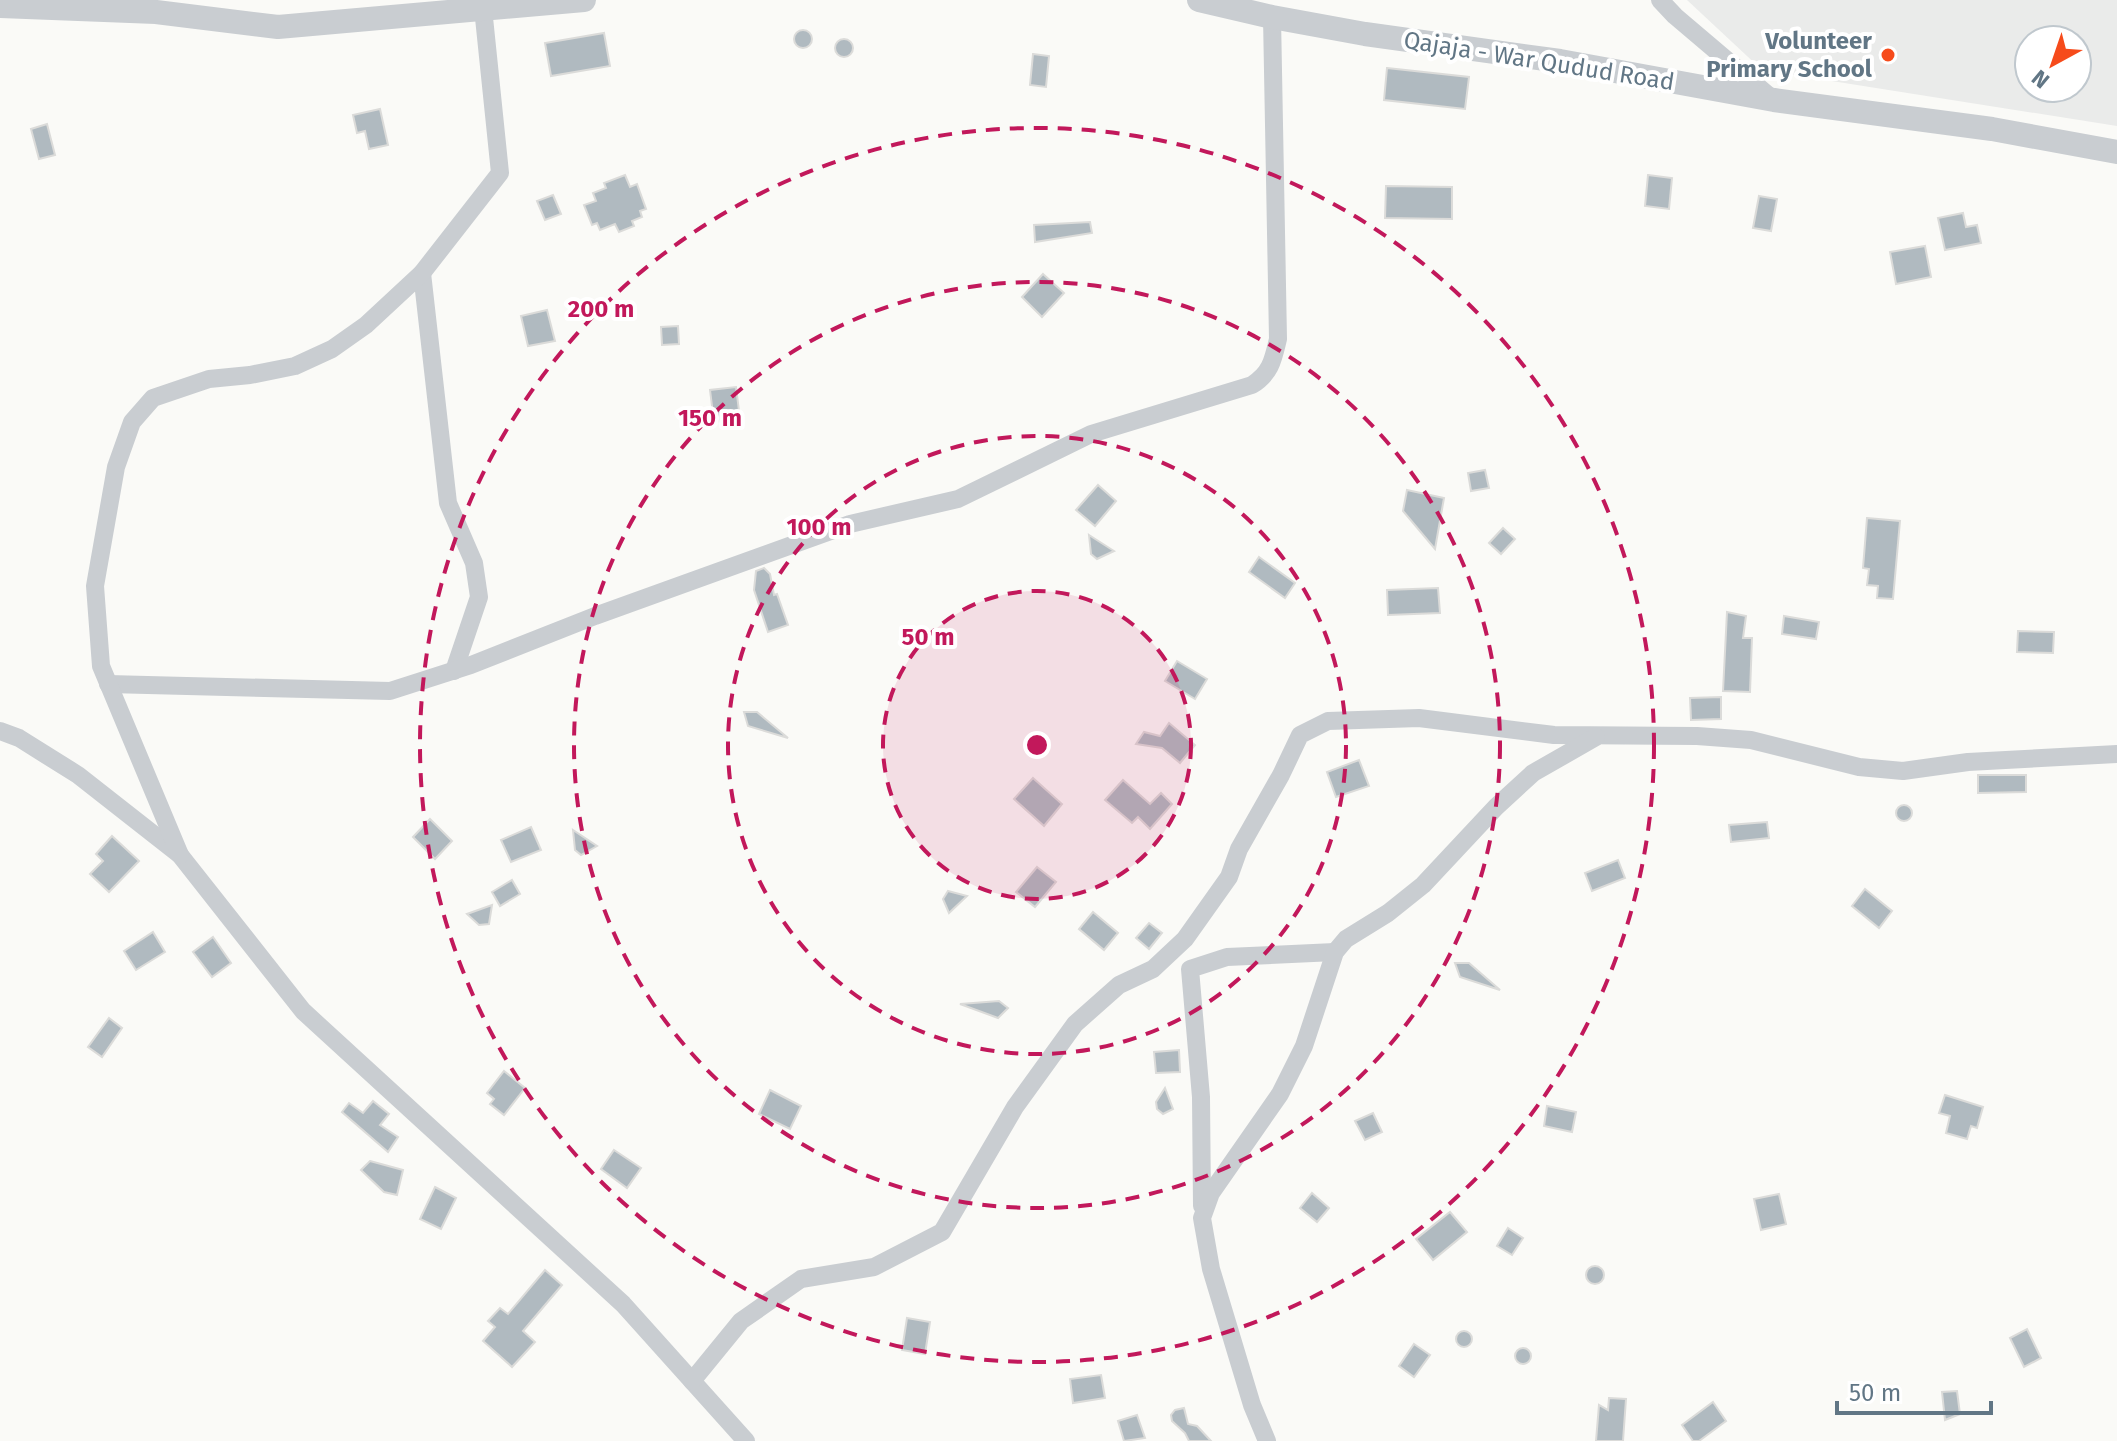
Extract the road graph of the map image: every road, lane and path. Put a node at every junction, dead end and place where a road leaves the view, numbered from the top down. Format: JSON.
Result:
{"nodes":[{"id":1,"x":584,"y":0,"type":"edge"},
{"id":2,"x":1199,"y":0,"type":"edge"},
{"id":3,"x":1660,"y":0,"type":"edge"},
{"id":4,"x":446,"y":5,"type":"edge"},
{"id":5,"x":0,"y":6,"type":"edge"},
{"id":6,"x":483,"y":8,"type":"junction"},
{"id":7,"x":1272,"y":17,"type":"junction"},
{"id":8,"x":1774,"y":100,"type":"junction"},
{"id":9,"x":2117,"y":152,"type":"edge"},
{"id":10,"x":422,"y":273,"type":"junction"},
{"id":11,"x":454,"y":671,"type":"junction"},
{"id":12,"x":108,"y":684,"type":"junction"},
{"id":13,"x":0,"y":731,"type":"edge"},
{"id":14,"x":1599,"y":735,"type":"junction"},
{"id":15,"x":2117,"y":754,"type":"edge"},
{"id":16,"x":180,"y":855,"type":"junction"},
{"id":17,"x":1335,"y":952,"type":"junction"},
{"id":18,"x":1153,"y":969,"type":"junction"},
{"id":19,"x":1190,"y":969,"type":"junction"},
{"id":20,"x":1202,"y":1218,"type":"junction"},
{"id":21,"x":692,"y":1381,"type":"junction"},
{"id":22,"x":746,"y":1441,"type":"edge"},
{"id":23,"x":1267,"y":1441,"type":"edge"}],
"edges":[{"from":1,"to":6,"type":"street"},
{"from":2,"to":7,"type":"street","name":"Qajaja - War Qudud Road"},
{"from":3,"to":8,"type":"street"},
{"from":4,"to":5,"type":"street"},
{"from":4,"to":6,"type":"street"},
{"from":6,"to":10,"type":"street"},
{"from":7,"to":8,"type":"street","name":"Qajaja - War Qudud Road"},
{"from":7,"to":11,"type":"street"},
{"from":8,"to":9,"type":"street","name":"Qajaja - War Qudud Road"},
{"from":10,"to":11,"type":"street"},
{"from":10,"to":12,"type":"street"},
{"from":11,"to":12,"type":"street"},
{"from":12,"to":16,"type":"street"},
{"from":13,"to":16,"type":"street"},
{"from":14,"to":15,"type":"street"},
{"from":14,"to":17,"type":"street"},
{"from":14,"to":18,"type":"street"},
{"from":16,"to":21,"type":"street"},
{"from":17,"to":19,"type":"street"},
{"from":17,"to":20,"type":"street"},
{"from":18,"to":19,"type":"street"},
{"from":18,"to":21,"type":"street"},
{"from":19,"to":20,"type":"street"},
{"from":20,"to":23,"type":"street"},
{"from":21,"to":22,"type":"street"}]}
